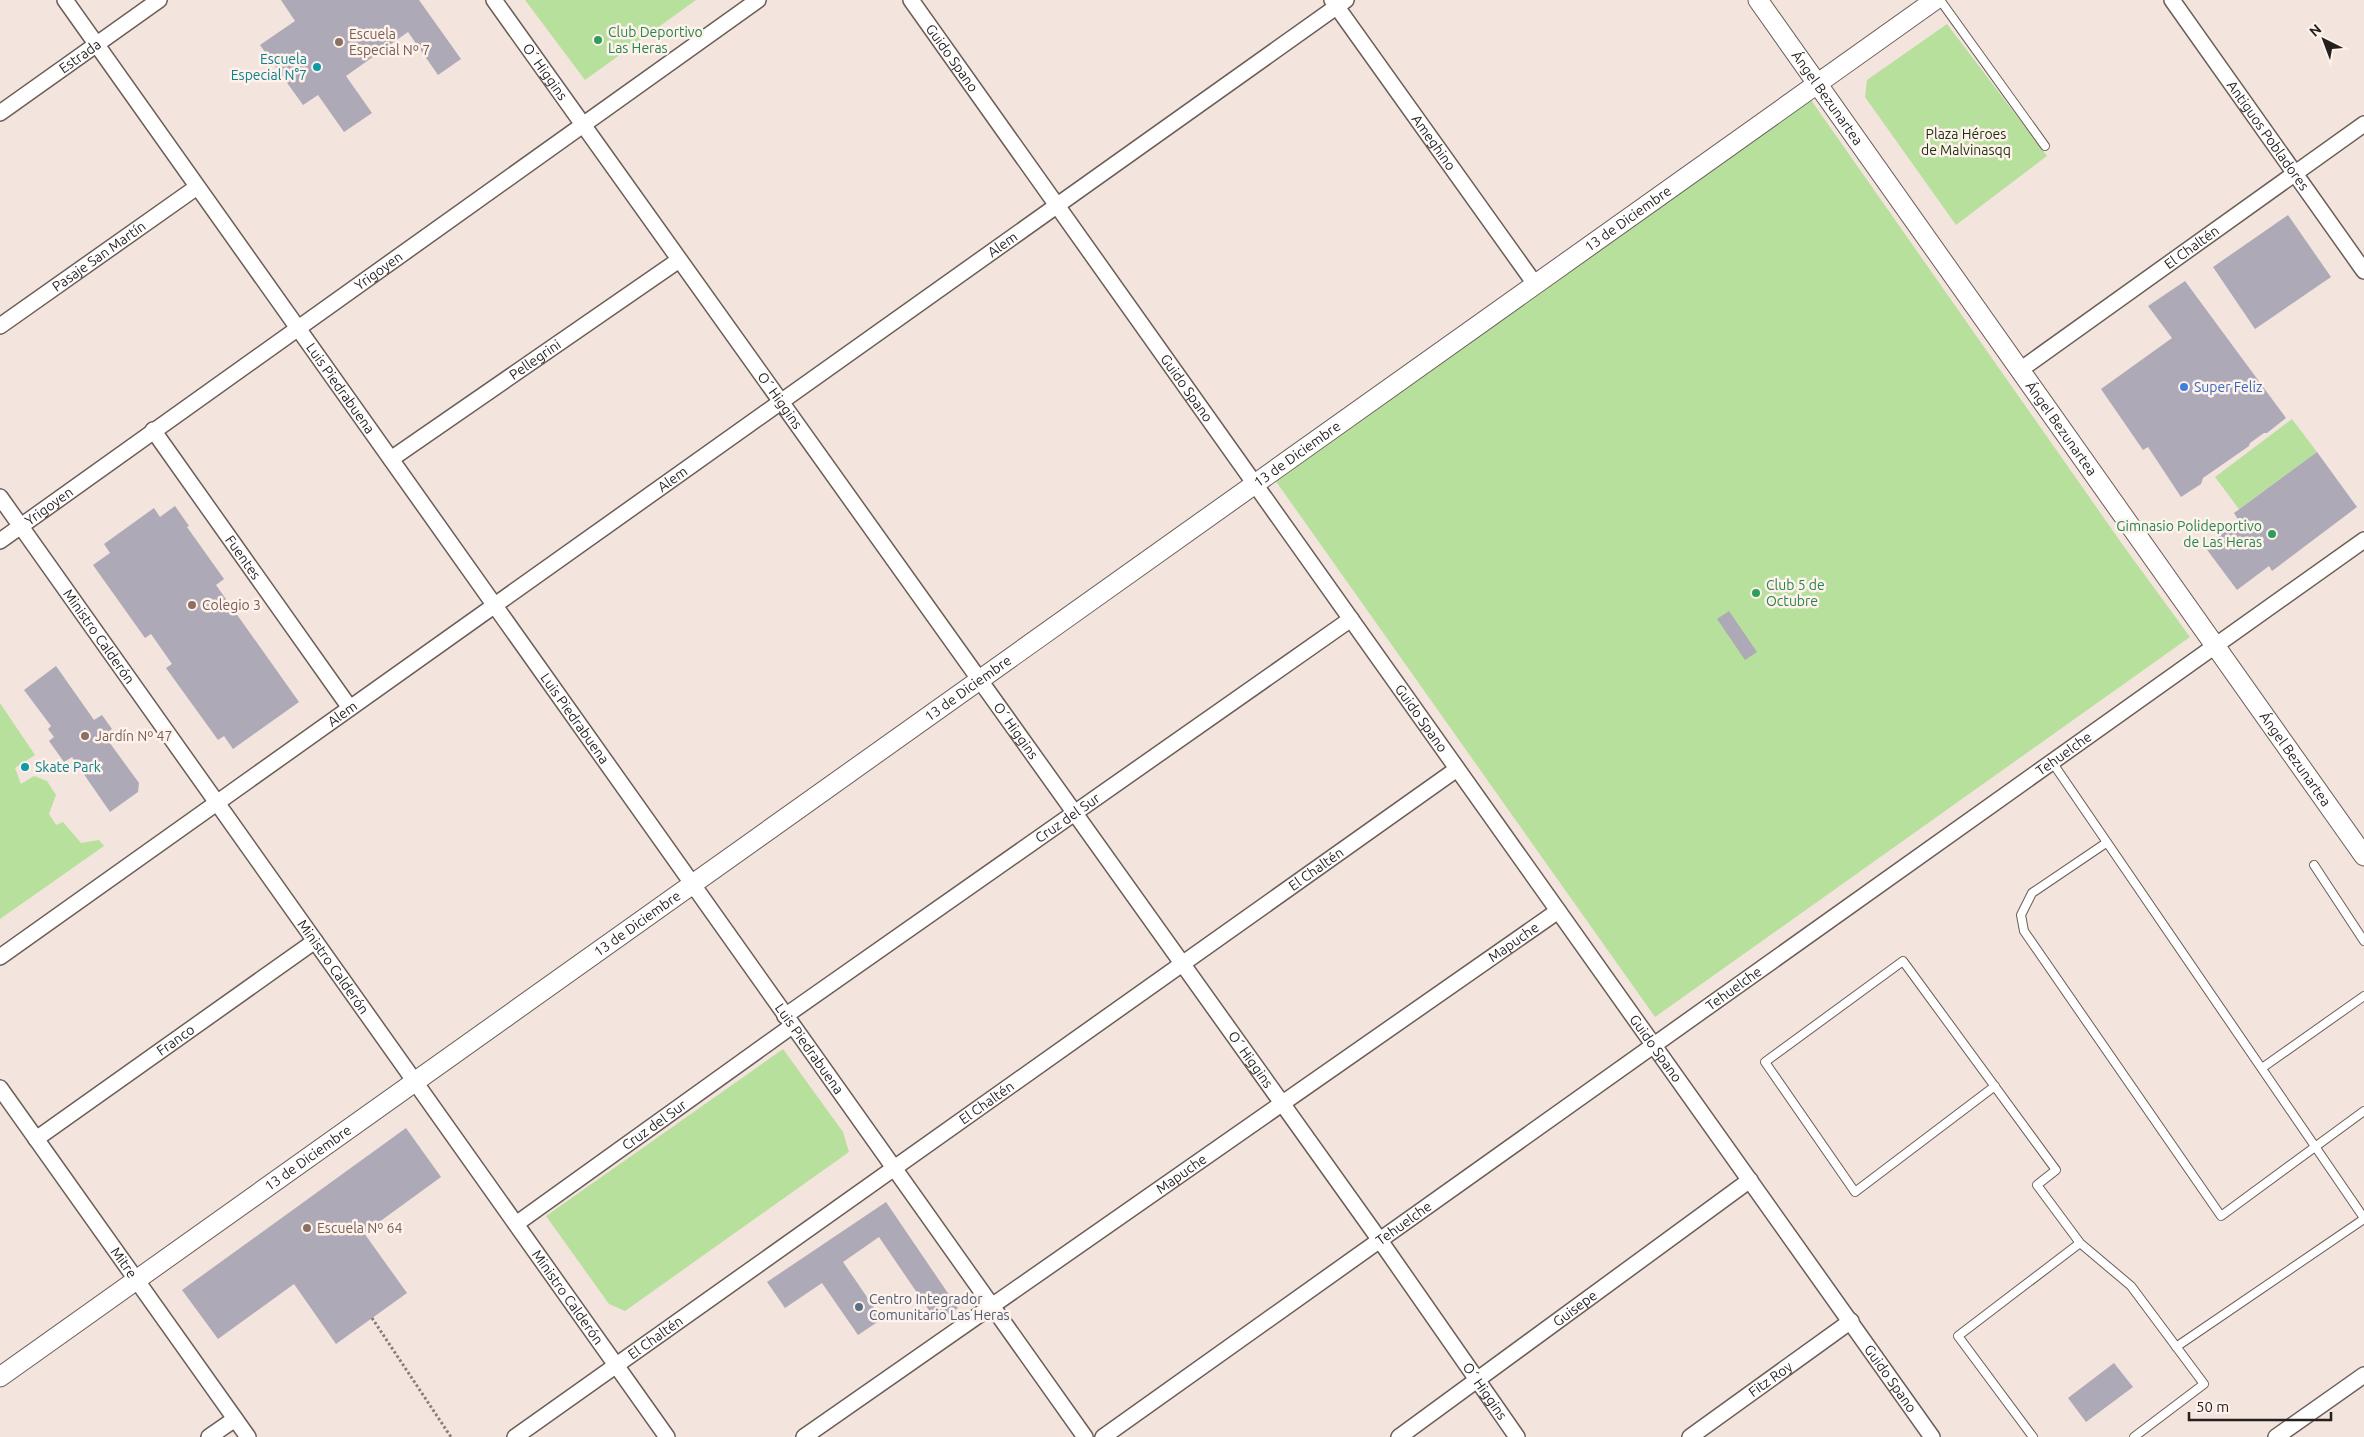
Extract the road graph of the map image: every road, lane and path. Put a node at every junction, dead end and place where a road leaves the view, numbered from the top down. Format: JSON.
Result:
{"nodes":[{"id":1,"x":65,"y":0,"type":"edge"},
{"id":2,"x":159,"y":0,"type":"edge"},
{"id":3,"x":494,"y":0,"type":"edge"},
{"id":4,"x":758,"y":0,"type":"edge"},
{"id":5,"x":911,"y":0,"type":"edge"},
{"id":6,"x":1758,"y":0,"type":"edge"},
{"id":7,"x":1935,"y":0,"type":"edge"},
{"id":8,"x":1940,"y":0,"type":"edge"},
{"id":9,"x":2172,"y":0,"type":"edge"},
{"id":10,"x":1338,"y":2,"type":"edge"},
{"id":11,"x":97,"y":44,"type":"junction"},
{"id":12,"x":1818,"y":84,"type":"junction"},
{"id":13,"x":0,"y":113,"type":"edge"},
{"id":14,"x":2364,"y":124,"type":"edge"},
{"id":15,"x":583,"y":125,"type":"junction"},
{"id":16,"x":2045,"y":146,"type":"dead end"},
{"id":17,"x":2295,"y":174,"type":"junction"},
{"id":18,"x":197,"y":187,"type":"junction"},
{"id":19,"x":1057,"y":206,"type":"junction"},
{"id":20,"x":679,"y":260,"type":"junction"},
{"id":21,"x":2364,"y":271,"type":"edge"},
{"id":22,"x":1536,"y":284,"type":"junction"},
{"id":23,"x":0,"y":326,"type":"edge"},
{"id":24,"x":297,"y":328,"type":"junction"},
{"id":25,"x":2020,"y":370,"type":"junction"},
{"id":26,"x":781,"y":402,"type":"junction"},
{"id":27,"x":153,"y":430,"type":"junction"},
{"id":28,"x":391,"y":459,"type":"junction"},
{"id":29,"x":1255,"y":484,"type":"junction"},
{"id":30,"x":0,"y":497,"type":"edge"},
{"id":31,"x":21,"y":526,"type":"junction"},
{"id":32,"x":2364,"y":540,"type":"edge"},
{"id":33,"x":0,"y":541,"type":"edge"},
{"id":34,"x":494,"y":606,"type":"junction"},
{"id":35,"x":1351,"y":619,"type":"junction"},
{"id":36,"x":2215,"y":646,"type":"junction"},
{"id":37,"x":980,"y":680,"type":"junction"},
{"id":38,"x":350,"y":708,"type":"junction"},
{"id":39,"x":2052,"y":762,"type":"junction"},
{"id":40,"x":1457,"y":769,"type":"junction"},
{"id":41,"x":217,"y":803,"type":"junction"},
{"id":42,"x":1074,"y":813,"type":"junction"},
{"id":43,"x":2106,"y":842,"type":"junction"},
{"id":44,"x":2364,"y":856,"type":"edge"},
{"id":45,"x":2314,"y":865,"type":"dead end"},
{"id":46,"x":692,"y":885,"type":"junction"},
{"id":47,"x":1558,"y":911,"type":"junction"},
{"id":48,"x":2364,"y":940,"type":"edge"},
{"id":49,"x":316,"y":942,"type":"junction"},
{"id":50,"x":0,"y":957,"type":"edge"},
{"id":51,"x":1182,"y":963,"type":"junction"},
{"id":52,"x":2364,"y":996,"type":"edge"},
{"id":53,"x":788,"y":1021,"type":"junction"},
{"id":54,"x":1654,"y":1047,"type":"junction"},
{"id":55,"x":2262,"y":1068,"type":"junction"},
{"id":56,"x":415,"y":1082,"type":"junction"},
{"id":57,"x":1995,"y":1086,"type":"junction"},
{"id":58,"x":0,"y":1088,"type":"edge"},
{"id":59,"x":1282,"y":1104,"type":"junction"},
{"id":60,"x":2364,"y":1111,"type":"edge"},
{"id":61,"x":36,"y":1139,"type":"junction"},
{"id":62,"x":2315,"y":1146,"type":"junction"},
{"id":63,"x":893,"y":1169,"type":"junction"},
{"id":64,"x":1750,"y":1180,"type":"junction"},
{"id":65,"x":2364,"y":1218,"type":"edge"},
{"id":66,"x":516,"y":1224,"type":"junction"},
{"id":67,"x":1379,"y":1239,"type":"junction"},
{"id":68,"x":2080,"y":1243,"type":"junction"},
{"id":69,"x":137,"y":1281,"type":"junction"},
{"id":70,"x":993,"y":1306,"type":"junction"},
{"id":71,"x":372,"y":1318,"type":"dead end"},
{"id":72,"x":1851,"y":1321,"type":"junction"},
{"id":73,"x":2176,"y":1347,"type":"junction"},
{"id":74,"x":616,"y":1365,"type":"junction"},
{"id":75,"x":2364,"y":1375,"type":"edge"},
{"id":76,"x":0,"y":1377,"type":"edge"},
{"id":77,"x":1477,"y":1381,"type":"junction"},
{"id":78,"x":235,"y":1419,"type":"junction"},
{"id":79,"x":209,"y":1437,"type":"edge"},
{"id":80,"x":248,"y":1437,"type":"edge"},
{"id":81,"x":451,"y":1437,"type":"edge"},
{"id":82,"x":515,"y":1437,"type":"edge"},
{"id":83,"x":667,"y":1437,"type":"edge"},
{"id":84,"x":804,"y":1437,"type":"edge"},
{"id":85,"x":1085,"y":1437,"type":"edge"},
{"id":86,"x":1103,"y":1437,"type":"edge"},
{"id":87,"x":1399,"y":1437,"type":"edge"},
{"id":88,"x":1518,"y":1437,"type":"edge"},
{"id":89,"x":1690,"y":1437,"type":"edge"},
{"id":90,"x":1932,"y":1437,"type":"edge"},
{"id":91,"x":2033,"y":1437,"type":"edge"},
{"id":92,"x":2134,"y":1437,"type":"edge"},
{"id":93,"x":2276,"y":1437,"type":"edge"}],
"edges":[{"from":1,"to":11,"type":"street","name":"Luis Piedrabuena"},
{"from":2,"to":11,"type":"street","name":"Estrada"},
{"from":3,"to":15,"type":"street","name":"O´ Higgins"},
{"from":4,"to":15,"type":"street","name":"Yrigoyen"},
{"from":5,"to":19,"type":"street","name":"Guido Spano"},
{"from":6,"to":12,"type":"street","name":"Ángel Bezunartea"},
{"from":7,"to":12,"type":"street","name":"13 de Diciembre"},
{"from":8,"to":16,"type":"lane"},
{"from":9,"to":17,"type":"street","name":"Antiguos Pobladores"},
{"from":10,"to":19,"type":"street","name":"Alem"},
{"from":10,"to":22,"type":"street","name":"Ameghino"},
{"from":11,"to":13,"type":"street","name":"Estrada"},
{"from":11,"to":18,"type":"street","name":"Luis Piedrabuena"},
{"from":12,"to":22,"type":"street","name":"13 de Diciembre"},
{"from":12,"to":25,"type":"street","name":"Ángel Bezunartea"},
{"from":14,"to":17,"type":"street","name":"El Chaltén"},
{"from":15,"to":20,"type":"street","name":"O´ Higgins"},
{"from":15,"to":24,"type":"street","name":"Yrigoyen"},
{"from":17,"to":21,"type":"street","name":"Antiguos Pobladores"},
{"from":17,"to":25,"type":"street","name":"El Chaltén"},
{"from":18,"to":23,"type":"street","name":"Pasaje San Martín"},
{"from":18,"to":24,"type":"street","name":"Luis Piedrabuena"},
{"from":19,"to":26,"type":"street","name":"Alem"},
{"from":19,"to":29,"type":"street","name":"Guido Spano"},
{"from":20,"to":26,"type":"street","name":"O´ Higgins"},
{"from":20,"to":28,"type":"street","name":"Pellegrini"},
{"from":22,"to":29,"type":"street","name":"13 de Diciembre"},
{"from":24,"to":27,"type":"street","name":"Yrigoyen"},
{"from":24,"to":28,"type":"street","name":"Luis Piedrabuena"},
{"from":25,"to":36,"type":"street","name":"Ángel Bezunartea"},
{"from":26,"to":34,"type":"street","name":"Alem"},
{"from":26,"to":37,"type":"street","name":"O´ Higgins"},
{"from":27,"to":31,"type":"street","name":"Yrigoyen"},
{"from":27,"to":38,"type":"street","name":"Fuentes"},
{"from":28,"to":34,"type":"street","name":"Luis Piedrabuena"},
{"from":29,"to":35,"type":"street","name":"Guido Spano"},
{"from":29,"to":37,"type":"street","name":"13 de Diciembre"},
{"from":30,"to":31,"type":"street","name":"Ministro Calderón"},
{"from":31,"to":33,"type":"street","name":"Yrigoyen"},
{"from":31,"to":41,"type":"street","name":"Ministro Calderón"},
{"from":32,"to":36,"type":"street","name":"Tehuelche"},
{"from":34,"to":38,"type":"street","name":"Alem"},
{"from":34,"to":46,"type":"street","name":"Luis Piedrabuena"},
{"from":35,"to":40,"type":"street","name":"Guido Spano"},
{"from":35,"to":42,"type":"street","name":"Cruz del Sur"},
{"from":36,"to":39,"type":"street","name":"Tehuelche"},
{"from":36,"to":44,"type":"street","name":"Ángel Bezunartea"},
{"from":37,"to":42,"type":"street","name":"O´ Higgins"},
{"from":37,"to":46,"type":"street","name":"13 de Diciembre"},
{"from":38,"to":41,"type":"street","name":"Alem"},
{"from":39,"to":43,"type":"lane"},
{"from":39,"to":54,"type":"street","name":"Tehuelche"},
{"from":40,"to":47,"type":"street","name":"Guido Spano"},
{"from":40,"to":51,"type":"street","name":"El Chaltén"},
{"from":41,"to":49,"type":"street","name":"Ministro Calderón"},
{"from":41,"to":50,"type":"street","name":"Alem"},
{"from":42,"to":51,"type":"street","name":"O´ Higgins"},
{"from":42,"to":53,"type":"street","name":"Cruz del Sur"},
{"from":43,"to":55,"type":"lane"},
{"from":43,"to":62,"type":"lane"},
{"from":45,"to":48,"type":"lane"},
{"from":46,"to":53,"type":"street","name":"Luis Piedrabuena"},
{"from":46,"to":56,"type":"street","name":"13 de Diciembre"},
{"from":47,"to":54,"type":"street","name":"Guido Spano"},
{"from":47,"to":59,"type":"street","name":"Mapuche"},
{"from":49,"to":56,"type":"street","name":"Ministro Calderón"},
{"from":49,"to":61,"type":"street","name":"Franco"},
{"from":51,"to":59,"type":"street","name":"O´ Higgins"},
{"from":51,"to":63,"type":"street","name":"El Chaltén"},
{"from":52,"to":55,"type":"lane"},
{"from":53,"to":63,"type":"street","name":"Luis Piedrabuena"},
{"from":53,"to":66,"type":"street","name":"Cruz del Sur"},
{"from":54,"to":64,"type":"street","name":"Guido Spano"},
{"from":54,"to":67,"type":"street","name":"Tehuelche"},
{"from":55,"to":62,"type":"lane"},
{"from":56,"to":66,"type":"street","name":"Ministro Calderón"},
{"from":56,"to":69,"type":"street","name":"13 de Diciembre"},
{"from":57,"to":57,"type":"lane"},
{"from":57,"to":68,"type":"lane"},
{"from":58,"to":61,"type":"street","name":"Mitre"},
{"from":59,"to":67,"type":"street","name":"O´ Higgins"},
{"from":59,"to":70,"type":"street","name":"Mapuche"},
{"from":60,"to":62,"type":"lane"},
{"from":61,"to":69,"type":"street","name":"Mitre"},
{"from":62,"to":65,"type":"lane"},
{"from":63,"to":70,"type":"street","name":"Luis Piedrabuena"},
{"from":63,"to":74,"type":"street","name":"El Chaltén"},
{"from":64,"to":72,"type":"street","name":"Guido Spano"},
{"from":64,"to":77,"type":"street","name":"Guisepe"},
{"from":65,"to":73,"type":"lane"},
{"from":66,"to":74,"type":"street","name":"Ministro Calderón"},
{"from":67,"to":77,"type":"street","name":"O´ Higgins"},
{"from":67,"to":86,"type":"street","name":"Tehuelche"},
{"from":68,"to":73,"type":"lane"},
{"from":68,"to":91,"type":"lane"},
{"from":69,"to":76,"type":"street","name":"13 de Diciembre"},
{"from":69,"to":78,"type":"street","name":"Mitre"},
{"from":70,"to":84,"type":"street","name":"Mapuche"},
{"from":70,"to":85,"type":"street","name":"Luis Piedrabuena"},
{"from":71,"to":81,"type":"path"},
{"from":72,"to":89,"type":"street","name":"Fitz Roy"},
{"from":72,"to":90,"type":"street","name":"Guido Spano"},
{"from":73,"to":92,"type":"lane"},
{"from":74,"to":82,"type":"street","name":"El Chaltén"},
{"from":74,"to":83,"type":"street","name":"Ministro Calderón"},
{"from":75,"to":93,"type":"street"},
{"from":77,"to":87,"type":"street","name":"Guisepe"},
{"from":77,"to":88,"type":"street","name":"O´ Higgins"},
{"from":78,"to":79,"type":"street"},
{"from":78,"to":80,"type":"street","name":"Mitre"}]}
